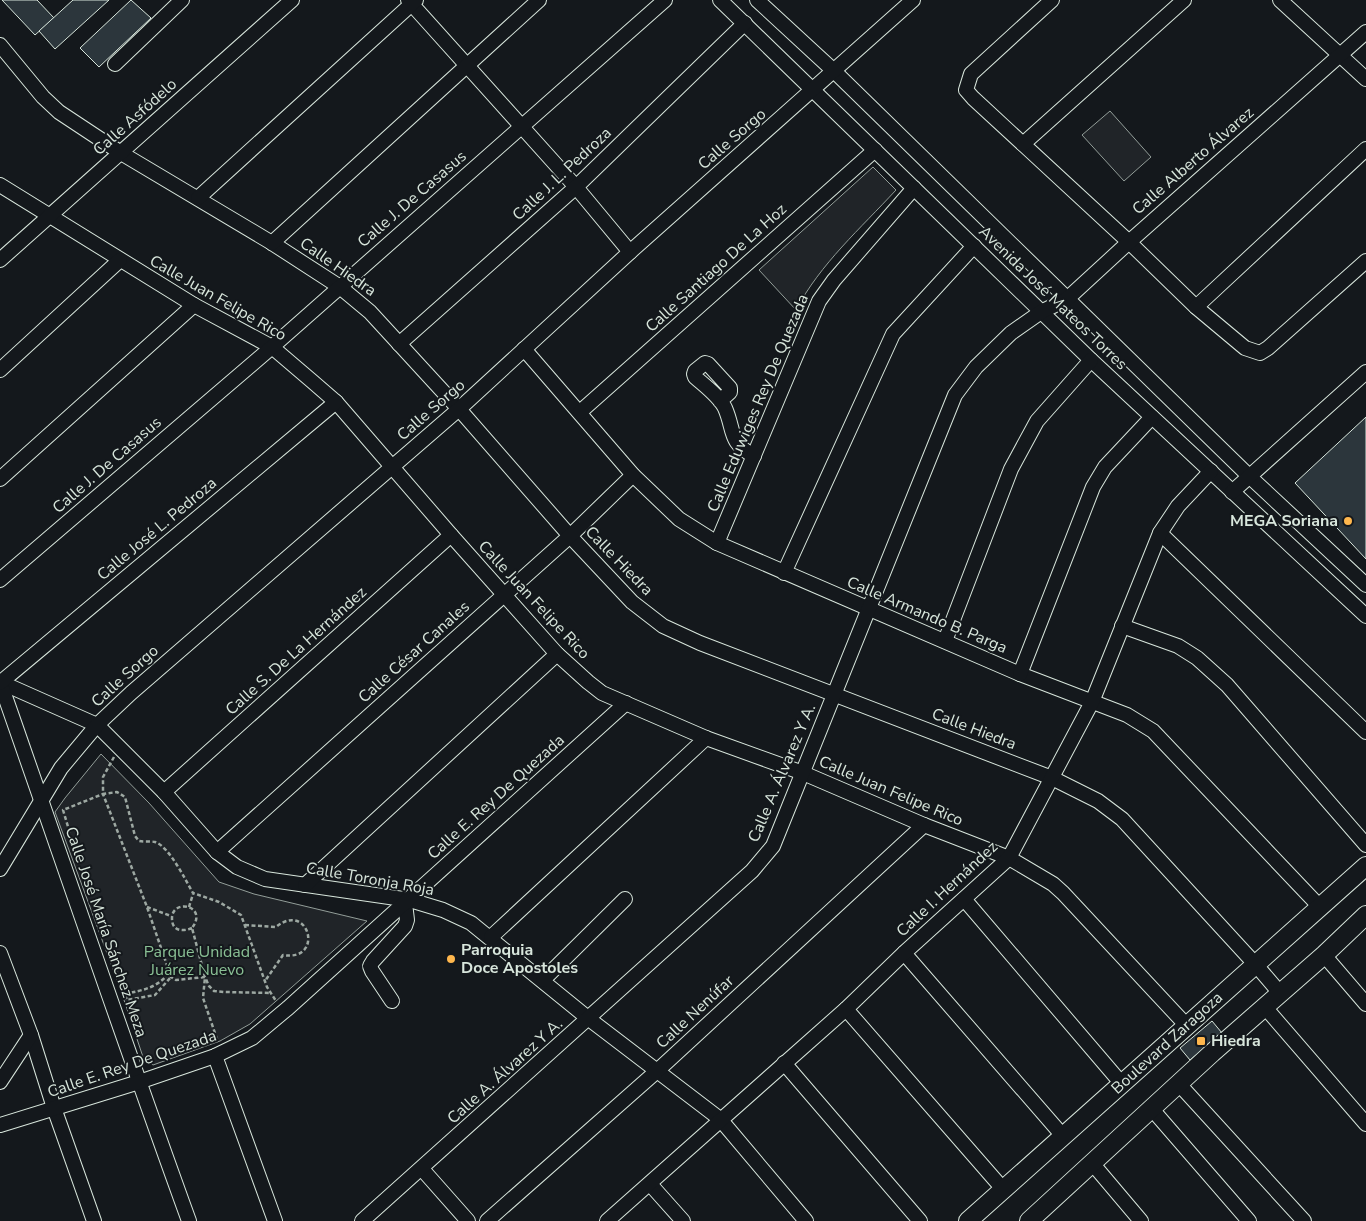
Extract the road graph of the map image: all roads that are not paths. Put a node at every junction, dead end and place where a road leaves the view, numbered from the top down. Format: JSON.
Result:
{"nodes":[{"id":1,"x":182,"y":0,"type":"edge"},
{"id":2,"x":292,"y":0,"type":"edge"},
{"id":3,"x":539,"y":0,"type":"edge"},
{"id":4,"x":665,"y":0,"type":"edge"},
{"id":5,"x":720,"y":0,"type":"edge"},
{"id":6,"x":913,"y":0,"type":"edge"},
{"id":7,"x":1052,"y":0,"type":"edge"},
{"id":8,"x":1184,"y":0,"type":"edge"},
{"id":9,"x":1280,"y":0,"type":"edge"},
{"id":10,"x":412,"y":1,"type":"edge"},
{"id":11,"x":764,"y":2,"type":"edge"},
{"id":12,"x":745,"y":23,"type":"junction"},
{"id":13,"x":1366,"y":32,"type":"edge"},
{"id":14,"x":0,"y":45,"type":"edge"},
{"id":15,"x":1340,"y":55,"type":"junction"},
{"id":16,"x":115,"y":64,"type":"dead end"},
{"id":17,"x":467,"y":65,"type":"junction"},
{"id":18,"x":834,"y":71,"type":"junction"},
{"id":19,"x":1366,"y":79,"type":"edge"},
{"id":20,"x":813,"y":90,"type":"junction"},
{"id":21,"x":521,"y":127,"type":"junction"},
{"id":22,"x":1023,"y":144,"type":"junction"},
{"id":23,"x":875,"y":150,"type":"junction"},
{"id":24,"x":1366,"y":150,"type":"edge"},
{"id":25,"x":121,"y":153,"type":"junction"},
{"id":26,"x":0,"y":185,"type":"edge"},
{"id":27,"x":576,"y":187,"type":"junction"},
{"id":28,"x":914,"y":188,"type":"junction"},
{"id":29,"x":198,"y":198,"type":"junction"},
{"id":30,"x":49,"y":217,"type":"junction"},
{"id":31,"x":1129,"y":242,"type":"junction"},
{"id":32,"x":272,"y":243,"type":"junction"},
{"id":33,"x":974,"y":246,"type":"junction"},
{"id":34,"x":630,"y":252,"type":"junction"},
{"id":35,"x":0,"y":260,"type":"edge"},
{"id":36,"x":120,"y":260,"type":"junction"},
{"id":37,"x":1366,"y":261,"type":"edge"},
{"id":38,"x":340,"y":287,"type":"junction"},
{"id":39,"x":1067,"y":299,"type":"junction"},
{"id":40,"x":194,"y":305,"type":"junction"},
{"id":41,"x":1196,"y":307,"type":"junction"},
{"id":42,"x":1041,"y":312,"type":"junction"},
{"id":43,"x":399,"y":344,"type":"junction"},
{"id":44,"x":272,"y":347,"type":"junction"},
{"id":45,"x":524,"y":349,"type":"junction"},
{"id":46,"x":1091,"y":360,"type":"junction"},
{"id":47,"x":0,"y":370,"type":"edge"},
{"id":48,"x":1366,"y":372,"type":"edge"},
{"id":49,"x":720,"y":400,"type":"dead end"},
{"id":50,"x":336,"y":402,"type":"junction"},
{"id":51,"x":459,"y":409,"type":"junction"},
{"id":52,"x":580,"y":412,"type":"junction"},
{"id":53,"x":1152,"y":417,"type":"junction"},
{"id":54,"x":754,"y":456,"type":"junction"},
{"id":55,"x":392,"y":467,"type":"junction"},
{"id":56,"x":1211,"y":471,"type":"junction"},
{"id":57,"x":633,"y":475,"type":"junction"},
{"id":58,"x":1249,"y":476,"type":"junction"},
{"id":59,"x":0,"y":479,"type":"edge"},
{"id":60,"x":1232,"y":492,"type":"junction"},
{"id":61,"x":1160,"y":533,"type":"junction"},
{"id":62,"x":450,"y":535,"type":"junction"},
{"id":63,"x":570,"y":536,"type":"junction"},
{"id":64,"x":717,"y":543,"type":"junction"},
{"id":65,"x":784,"y":572,"type":"junction"},
{"id":66,"x":0,"y":580,"type":"edge"},
{"id":67,"x":1366,"y":585,"type":"edge"},
{"id":68,"x":504,"y":595,"type":"junction"},
{"id":69,"x":868,"y":608,"type":"junction"},
{"id":70,"x":1366,"y":616,"type":"edge"},
{"id":71,"x":1122,"y":626,"type":"junction"},
{"id":72,"x":945,"y":641,"type":"junction"},
{"id":73,"x":556,"y":654,"type":"junction"},
{"id":74,"x":1020,"y":674,"type":"junction"},
{"id":75,"x":0,"y":682,"type":"edge"},
{"id":76,"x":834,"y":694,"type":"junction"},
{"id":77,"x":1092,"y":702,"type":"junction"},
{"id":78,"x":626,"y":703,"type":"junction"},
{"id":79,"x":97,"y":725,"type":"junction"},
{"id":80,"x":1366,"y":732,"type":"edge"},
{"id":81,"x":706,"y":738,"type":"junction"},
{"id":82,"x":803,"y":773,"type":"junction"},
{"id":83,"x":1052,"y":778,"type":"junction"},
{"id":84,"x":164,"y":792,"type":"junction"},
{"id":85,"x":41,"y":800,"type":"junction"},
{"id":86,"x":924,"y":825,"type":"junction"},
{"id":87,"x":1366,"y":845,"type":"edge"},
{"id":88,"x":217,"y":852,"type":"junction"},
{"id":89,"x":1009,"y":858,"type":"junction"},
{"id":90,"x":1366,"y":866,"type":"edge"},
{"id":91,"x":0,"y":869,"type":"edge"},
{"id":92,"x":305,"y":885,"type":"junction"},
{"id":93,"x":625,"y":899,"type":"dead end"},
{"id":94,"x":964,"y":899,"type":"junction"},
{"id":95,"x":407,"y":902,"type":"junction"},
{"id":96,"x":1320,"y":907,"type":"junction"},
{"id":97,"x":1366,"y":915,"type":"edge"},
{"id":98,"x":491,"y":937,"type":"junction"},
{"id":99,"x":0,"y":953,"type":"edge"},
{"id":100,"x":904,"y":953,"type":"junction"},
{"id":101,"x":1324,"y":955,"type":"junction"},
{"id":102,"x":1256,"y":965,"type":"junction"},
{"id":103,"x":542,"y":980,"type":"junction"},
{"id":104,"x":1280,"y":993,"type":"junction"},
{"id":105,"x":392,"y":1000,"type":"dead end"},
{"id":106,"x":1366,"y":1004,"type":"edge"},
{"id":107,"x":1264,"y":1006,"type":"junction"},
{"id":108,"x":846,"y":1009,"type":"junction"},
{"id":109,"x":589,"y":1018,"type":"junction"},
{"id":110,"x":1187,"y":1026,"type":"junction"},
{"id":111,"x":31,"y":1035,"type":"junction"},
{"id":112,"x":219,"y":1054,"type":"junction"},
{"id":113,"x":784,"y":1063,"type":"junction"},
{"id":114,"x":657,"y":1071,"type":"junction"},
{"id":115,"x":0,"y":1082,"type":"edge"},
{"id":116,"x":139,"y":1082,"type":"junction"},
{"id":117,"x":1178,"y":1083,"type":"junction"},
{"id":118,"x":1122,"y":1084,"type":"junction"},
{"id":119,"x":54,"y":1108,"type":"junction"},
{"id":120,"x":1151,"y":1108,"type":"junction"},
{"id":121,"x":720,"y":1119,"type":"junction"},
{"id":122,"x":1366,"y":1124,"type":"edge"},
{"id":123,"x":0,"y":1125,"type":"edge"},
{"id":124,"x":1063,"y":1136,"type":"junction"},
{"id":125,"x":1092,"y":1164,"type":"junction"},
{"id":126,"x":422,"y":1169,"type":"junction"},
{"id":127,"x":650,"y":1184,"type":"junction"},
{"id":128,"x":1003,"y":1189,"type":"junction"},
{"id":129,"x":94,"y":1221,"type":"edge"},
{"id":130,"x":190,"y":1221,"type":"edge"},
{"id":131,"x":275,"y":1221,"type":"edge"},
{"id":132,"x":362,"y":1221,"type":"edge"},
{"id":133,"x":468,"y":1221,"type":"edge"},
{"id":134,"x":487,"y":1221,"type":"edge"},
{"id":135,"x":607,"y":1221,"type":"edge"},
{"id":136,"x":683,"y":1221,"type":"edge"},
{"id":137,"x":806,"y":1221,"type":"edge"},
{"id":138,"x":920,"y":1221,"type":"edge"},
{"id":139,"x":968,"y":1221,"type":"edge"},
{"id":140,"x":1029,"y":1221,"type":"edge"},
{"id":141,"x":1141,"y":1221,"type":"edge"},
{"id":142,"x":1249,"y":1221,"type":"edge"},
{"id":143,"x":1304,"y":1221,"type":"edge"}],
"edges":[{"from":1,"to":16,"type":"street"},
{"from":2,"to":25,"type":"street","name":"Calle Asfódelo"},
{"from":3,"to":17,"type":"street"},
{"from":4,"to":21,"type":"street","name":"Calle J. De Casasus"},
{"from":5,"to":12,"type":"street","name":"Avenida José Mateos Torres"},
{"from":6,"to":18,"type":"street","name":"Calle Sorgo"},
{"from":7,"to":22,"type":"street"},
{"from":8,"to":22,"type":"street"},
{"from":9,"to":15,"type":"street"},
{"from":10,"to":17,"type":"street"},
{"from":10,"to":29,"type":"street"},
{"from":11,"to":18,"type":"street","name":"Avenida José Mateos Torres"},
{"from":12,"to":20,"type":"street","name":"Avenida José Mateos Torres"},
{"from":12,"to":27,"type":"street","name":"Calle J. L. Pedroza"},
{"from":13,"to":15,"type":"street","name":"Calle Alberto Álvarez"},
{"from":14,"to":25,"type":"street","name":"Calle Hiedra"},
{"from":15,"to":19,"type":"street"},
{"from":15,"to":31,"type":"street","name":"Calle Alberto Álvarez"},
{"from":17,"to":21,"type":"street"},
{"from":17,"to":32,"type":"street"},
{"from":18,"to":20,"type":"street","name":"Calle Sorgo"},
{"from":18,"to":39,"type":"street","name":"Avenida José Mateos Torres"},
{"from":20,"to":23,"type":"street","name":"Avenida José Mateos Torres"},
{"from":20,"to":34,"type":"street","name":"Calle Sorgo"},
{"from":21,"to":27,"type":"street"},
{"from":21,"to":38,"type":"street","name":"Calle J. De Casasus"},
{"from":22,"to":31,"type":"street"},
{"from":23,"to":28,"type":"street","name":"Avenida José Mateos Torres"},
{"from":23,"to":52,"type":"street","name":"Calle Santiago De La Hoz"},
{"from":24,"to":41,"type":"street"},
{"from":25,"to":29,"type":"street","name":"Calle Hiedra"},
{"from":25,"to":30,"type":"street","name":"Calle Asfódelo"},
{"from":26,"to":30,"type":"street","name":"Calle Juan Felipe Rico"},
{"from":27,"to":34,"type":"street"},
{"from":27,"to":43,"type":"street","name":"Calle J. L. Pedroza"},
{"from":28,"to":33,"type":"street","name":"Avenida José Mateos Torres"},
{"from":28,"to":54,"type":"street","name":"Calle Eduwiges Rey De Quezada"},
{"from":29,"to":32,"type":"street","name":"Calle Hiedra"},
{"from":30,"to":35,"type":"street","name":"Calle Asfódelo"},
{"from":30,"to":36,"type":"street","name":"Calle Juan Felipe Rico"},
{"from":31,"to":39,"type":"street","name":"Calle Alberto Álvarez"},
{"from":31,"to":41,"type":"street"},
{"from":32,"to":38,"type":"street","name":"Calle Hiedra"},
{"from":33,"to":42,"type":"street","name":"Avenida José Mateos Torres"},
{"from":33,"to":65,"type":"street"},
{"from":34,"to":45,"type":"street","name":"Calle Sorgo"},
{"from":36,"to":40,"type":"street","name":"Calle Juan Felipe Rico"},
{"from":36,"to":47,"type":"street"},
{"from":37,"to":41,"type":"street"},
{"from":38,"to":43,"type":"street","name":"Calle Hiedra"},
{"from":38,"to":44,"type":"street","name":"Calle J. De Casasus"},
{"from":39,"to":42,"type":"street","name":"Calle Alberto Álvarez"},
{"from":39,"to":58,"type":"street","name":"Avenida José Mateos Torres"},
{"from":40,"to":44,"type":"street","name":"Calle Juan Felipe Rico"},
{"from":40,"to":59,"type":"street"},
{"from":42,"to":46,"type":"street","name":"Avenida José Mateos Torres"},
{"from":42,"to":69,"type":"street","name":"Calle A. Álvarez Y A."},
{"from":43,"to":51,"type":"street","name":"Calle Hiedra"},
{"from":44,"to":50,"type":"street","name":"Calle Juan Felipe Rico"},
{"from":44,"to":66,"type":"street","name":"Calle J. De Casasus"},
{"from":45,"to":51,"type":"street","name":"Calle Sorgo"},
{"from":45,"to":52,"type":"street","name":"Calle Armando B. Parga"},
{"from":46,"to":53,"type":"street","name":"Avenida José Mateos Torres"},
{"from":46,"to":72,"type":"street"},
{"from":48,"to":58,"type":"street"},
{"from":49,"to":54,"type":"street"},
{"from":50,"to":55,"type":"street","name":"Calle Juan Felipe Rico"},
{"from":50,"to":75,"type":"street","name":"Calle José L. Pedroza"},
{"from":51,"to":55,"type":"street","name":"Calle Sorgo"},
{"from":51,"to":63,"type":"street","name":"Calle Hiedra"},
{"from":52,"to":57,"type":"street","name":"Calle Armando B. Parga"},
{"from":53,"to":56,"type":"street","name":"Avenida José Mateos Torres"},
{"from":53,"to":74,"type":"street"},
{"from":54,"to":64,"type":"street","name":"Calle Eduwiges Rey De Quezada"},
{"from":55,"to":62,"type":"street","name":"Calle Juan Felipe Rico"},
{"from":55,"to":79,"type":"street","name":"Calle Sorgo"},
{"from":56,"to":60,"type":"street","name":"Avenida José Mateos Torres"},
{"from":56,"to":61,"type":"street","name":"Calle I. Hernández"},
{"from":57,"to":63,"type":"street","name":"Calle César Canales"},
{"from":57,"to":64,"type":"street","name":"Calle Armando B. Parga"},
{"from":58,"to":60,"type":"street"},
{"from":58,"to":67,"type":"street","name":"Avenida José Mateos Torres"},
{"from":60,"to":70,"type":"street","name":"Avenida José Mateos Torres"},
{"from":61,"to":71,"type":"street","name":"Calle I. Hernández"},
{"from":61,"to":80,"type":"street"},
{"from":62,"to":68,"type":"street","name":"Calle Juan Felipe Rico"},
{"from":62,"to":84,"type":"street","name":"Calle S. De La Hernández"},
{"from":63,"to":68,"type":"street","name":"Calle César Canales"},
{"from":63,"to":76,"type":"street","name":"Calle Hiedra"},
{"from":64,"to":65,"type":"street","name":"Calle Armando B. Parga"},
{"from":65,"to":69,"type":"street","name":"Calle Armando B. Parga"},
{"from":68,"to":73,"type":"street","name":"Calle Juan Felipe Rico"},
{"from":68,"to":88,"type":"street","name":"Calle César Canales"},
{"from":69,"to":72,"type":"street","name":"Calle Armando B. Parga"},
{"from":69,"to":76,"type":"street","name":"Calle A. Álvarez Y A."},
{"from":71,"to":77,"type":"street","name":"Calle I. Hernández"},
{"from":71,"to":87,"type":"street"},
{"from":72,"to":74,"type":"street","name":"Calle Armando B. Parga"},
{"from":73,"to":78,"type":"street","name":"Calle Juan Felipe Rico"},
{"from":73,"to":92,"type":"street"},
{"from":74,"to":77,"type":"street","name":"Calle Armando B. Parga"},
{"from":75,"to":79,"type":"street","name":"Calle Toronja Roja"},
{"from":75,"to":85,"type":"street","name":"Calle José María Sánchez Meza"},
{"from":76,"to":82,"type":"street","name":"Calle A. Álvarez Y A."},
{"from":76,"to":83,"type":"street","name":"Calle Hiedra"},
{"from":77,"to":83,"type":"street","name":"Calle I. Hernández"},
{"from":77,"to":96,"type":"street","name":"Calle Armando B. Parga"},
{"from":78,"to":81,"type":"street","name":"Calle Juan Felipe Rico"},
{"from":78,"to":95,"type":"street","name":"Calle E. Rey De Quezada"},
{"from":79,"to":84,"type":"street","name":"Calle Toronja Roja"},
{"from":79,"to":85,"type":"street","name":"Calle Sorgo"},
{"from":81,"to":82,"type":"street","name":"Calle Juan Felipe Rico"},
{"from":81,"to":98,"type":"street"},
{"from":82,"to":86,"type":"street","name":"Calle Juan Felipe Rico"},
{"from":82,"to":109,"type":"street","name":"Calle A. Álvarez Y A."},
{"from":83,"to":89,"type":"street","name":"Calle I. Hernández"},
{"from":83,"to":102,"type":"street","name":"Calle Hiedra"},
{"from":84,"to":88,"type":"street","name":"Calle Toronja Roja"},
{"from":85,"to":91,"type":"street","name":"Calle Sorgo"},
{"from":85,"to":116,"type":"street","name":"Calle José María Sánchez Meza"},
{"from":86,"to":89,"type":"street","name":"Calle Juan Felipe Rico"},
{"from":86,"to":114,"type":"street","name":"Calle Nenúfar"},
{"from":88,"to":92,"type":"street","name":"Calle Toronja Roja"},
{"from":89,"to":94,"type":"street","name":"Calle I. Hernández"},
{"from":89,"to":110,"type":"street","name":"Calle Juan Felipe Rico"},
{"from":90,"to":96,"type":"main road","name":"Boulevard Zaragoza"},
{"from":92,"to":95,"type":"street","name":"Calle Toronja Roja"},
{"from":93,"to":103,"type":"street"},
{"from":94,"to":100,"type":"street","name":"Calle I. Hernández"},
{"from":94,"to":118,"type":"street"},
{"from":95,"to":98,"type":"street","name":"Calle Toronja Roja"},
{"from":95,"to":105,"type":"street"},
{"from":95,"to":112,"type":"street","name":"Calle E. Rey De Quezada"},
{"from":96,"to":102,"type":"main road","name":"Boulevard Zaragoza"},
{"from":97,"to":101,"type":"main road"},
{"from":98,"to":103,"type":"street","name":"Calle Toronja Roja"},
{"from":99,"to":111,"type":"street"},
{"from":100,"to":108,"type":"street","name":"Calle I. Hernández"},
{"from":100,"to":124,"type":"street"},
{"from":101,"to":104,"type":"main road"},
{"from":101,"to":106,"type":"street"},
{"from":102,"to":104,"type":"street","name":"Calle Hiedra"},
{"from":102,"to":110,"type":"main road","name":"Boulevard Zaragoza"},
{"from":103,"to":109,"type":"street","name":"Calle Toronja Roja"},
{"from":104,"to":107,"type":"main road"},
{"from":107,"to":117,"type":"main road"},
{"from":107,"to":122,"type":"street"},
{"from":108,"to":113,"type":"street","name":"Calle I. Hernández"},
{"from":108,"to":128,"type":"street"},
{"from":109,"to":114,"type":"street","name":"Calle Toronja Roja"},
{"from":109,"to":126,"type":"street","name":"Calle A. Álvarez Y A."},
{"from":110,"to":118,"type":"main road","name":"Boulevard Zaragoza"},
{"from":111,"to":115,"type":"street"},
{"from":111,"to":119,"type":"street"},
{"from":112,"to":116,"type":"street","name":"Calle E. Rey De Quezada"},
{"from":112,"to":131,"type":"street"},
{"from":113,"to":121,"type":"street","name":"Calle I. Hernández"},
{"from":113,"to":138,"type":"street"},
{"from":114,"to":121,"type":"street","name":"Calle Toronja Roja"},
{"from":114,"to":134,"type":"street","name":"Calle Nenúfar"},
{"from":116,"to":119,"type":"street","name":"Calle E. Rey De Quezada"},
{"from":116,"to":130,"type":"street","name":"Calle José María Sánchez Meza"},
{"from":117,"to":120,"type":"main road"},
{"from":117,"to":143,"type":"street"},
{"from":118,"to":124,"type":"main road","name":"Boulevard Zaragoza"},
{"from":119,"to":123,"type":"street","name":"Calle E. Rey De Quezada"},
{"from":119,"to":129,"type":"street"},
{"from":120,"to":125,"type":"main road"},
{"from":120,"to":142,"type":"street"},
{"from":121,"to":127,"type":"street","name":"Calle I. Hernández"},
{"from":121,"to":137,"type":"street","name":"Calle Toronja Roja"},
{"from":124,"to":128,"type":"main road","name":"Boulevard Zaragoza"},
{"from":125,"to":140,"type":"main road"},
{"from":125,"to":141,"type":"street"},
{"from":126,"to":132,"type":"street","name":"Calle A. Álvarez Y A."},
{"from":126,"to":133,"type":"street"},
{"from":127,"to":135,"type":"street","name":"Calle I. Hernández"},
{"from":127,"to":136,"type":"street"},
{"from":128,"to":139,"type":"main road","name":"Boulevard Zaragoza"}]}
